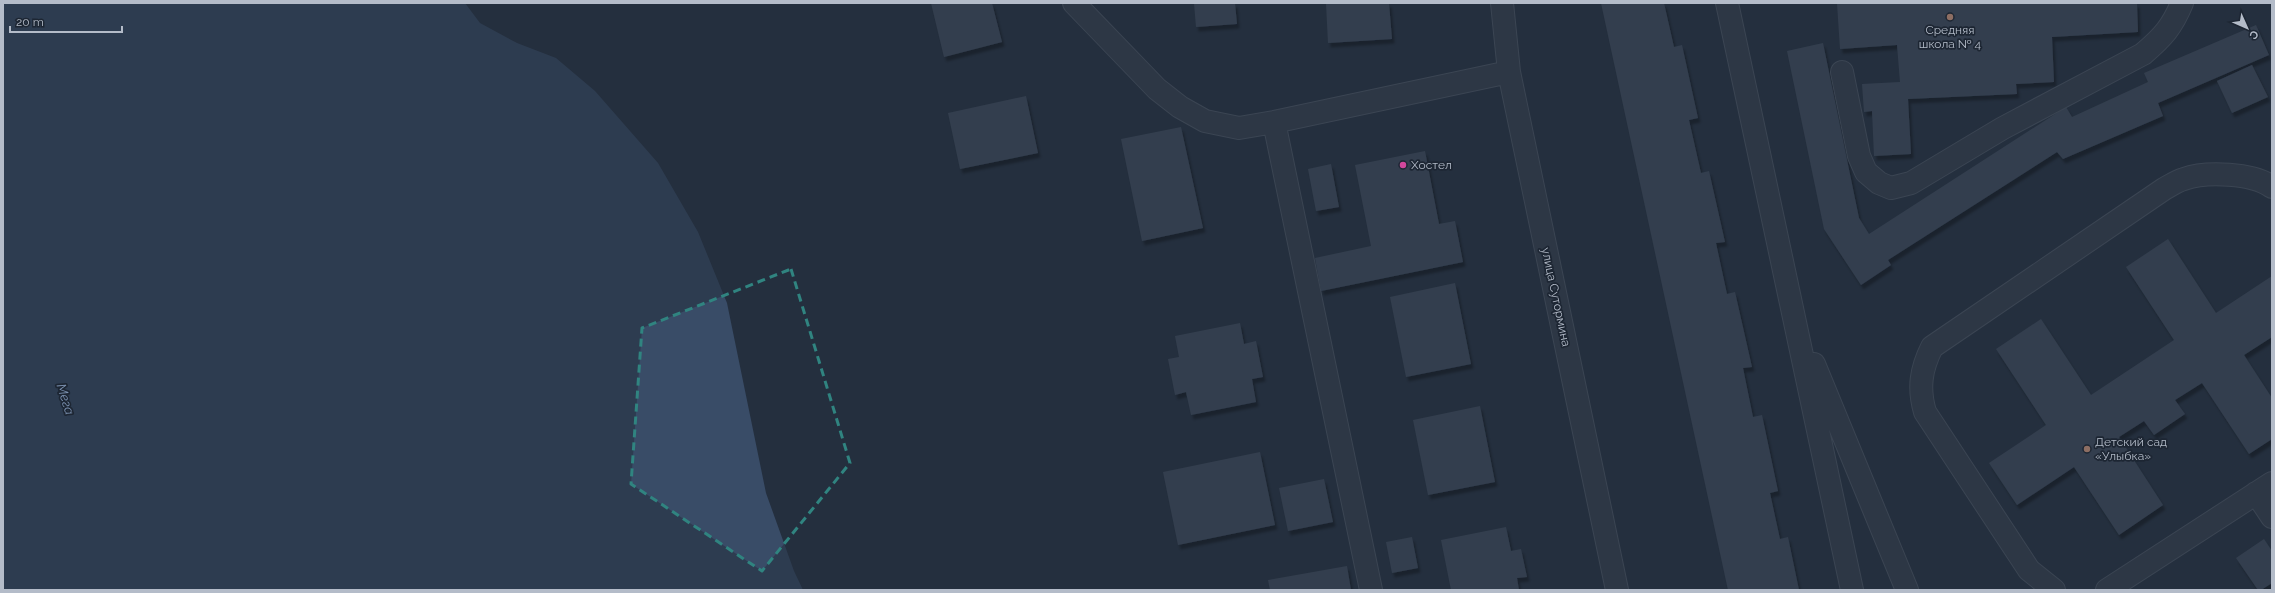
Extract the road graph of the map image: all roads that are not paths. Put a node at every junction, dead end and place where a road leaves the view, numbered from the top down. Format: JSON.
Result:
{"nodes":[{"id":1,"x":1074,"y":3,"type":"edge"},
{"id":2,"x":1502,"y":3,"type":"edge"},
{"id":3,"x":1726,"y":3,"type":"edge"},
{"id":4,"x":2182,"y":3,"type":"edge"},
{"id":5,"x":1509,"y":72,"type":"junction"},
{"id":6,"x":1842,"y":72,"type":"dead end"},
{"id":7,"x":1274,"y":122,"type":"junction"},
{"id":8,"x":2272,"y":187,"type":"edge"},
{"id":9,"x":1793,"y":312,"type":"junction"},
{"id":10,"x":2264,"y":488,"type":"edge"},
{"id":11,"x":2272,"y":517,"type":"edge"},
{"id":12,"x":1371,"y":590,"type":"edge"},
{"id":13,"x":1617,"y":590,"type":"edge"},
{"id":14,"x":1852,"y":590,"type":"edge"},
{"id":15,"x":1907,"y":590,"type":"edge"},
{"id":16,"x":2054,"y":590,"type":"edge"},
{"id":17,"x":2107,"y":590,"type":"edge"}],
"edges":[{"from":1,"to":7,"type":"street"},
{"from":2,"to":5,"type":"street","name":"улица Сутормина"},
{"from":3,"to":9,"type":"street"},
{"from":4,"to":6,"type":"street"},
{"from":5,"to":7,"type":"street"},
{"from":5,"to":13,"type":"street","name":"улица Сутормина"},
{"from":7,"to":12,"type":"street"},
{"from":8,"to":16,"type":"street"},
{"from":9,"to":14,"type":"street"},
{"from":9,"to":15,"type":"street"},
{"from":10,"to":11,"type":"street"},
{"from":10,"to":17,"type":"street"}]}
